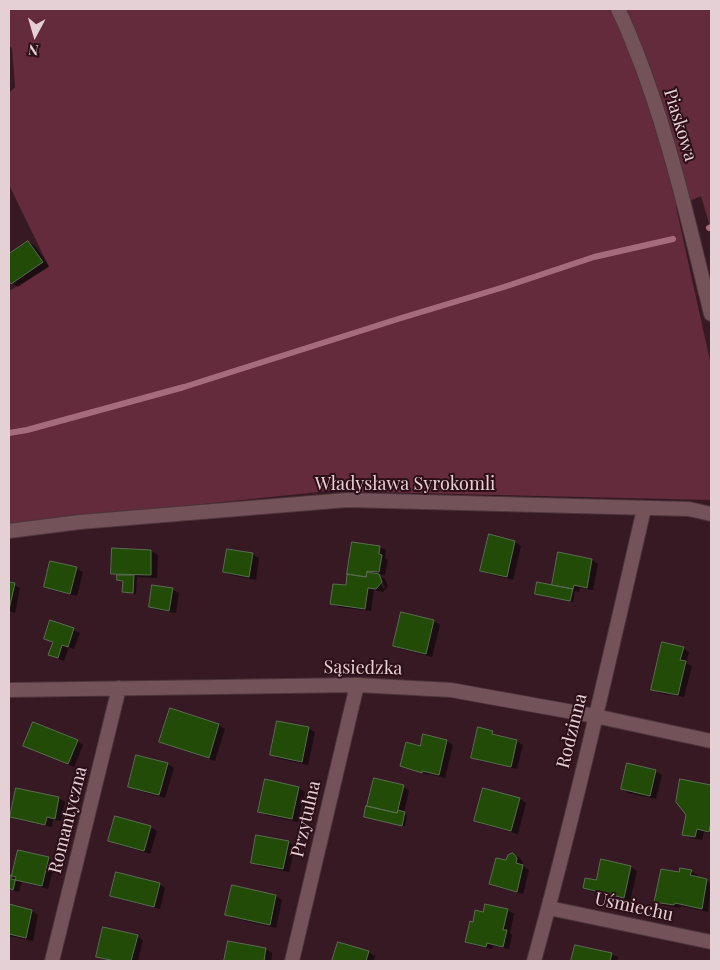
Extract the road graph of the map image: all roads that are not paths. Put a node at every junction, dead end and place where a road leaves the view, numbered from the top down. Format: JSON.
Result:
{"nodes":[{"id":1,"x":618,"y":9,"type":"edge"},
{"id":2,"x":711,"y":314,"type":"edge"},
{"id":3,"x":644,"y":509,"type":"junction"},
{"id":4,"x":711,"y":514,"type":"edge"},
{"id":5,"x":9,"y":532,"type":"edge"},
{"id":6,"x":357,"y":685,"type":"junction"},
{"id":7,"x":119,"y":688,"type":"junction"},
{"id":8,"x":9,"y":690,"type":"edge"},
{"id":9,"x":596,"y":716,"type":"junction"},
{"id":10,"x":711,"y":741,"type":"edge"},
{"id":11,"x":549,"y":908,"type":"junction"},
{"id":12,"x":711,"y":942,"type":"edge"},
{"id":13,"x":52,"y":961,"type":"edge"},
{"id":14,"x":292,"y":961,"type":"edge"},
{"id":15,"x":534,"y":961,"type":"edge"}],
"edges":[{"from":1,"to":2,"type":"street","name":"Piaskowa"},
{"from":3,"to":4,"type":"street","name":"Władysława Syrokomli"},
{"from":3,"to":5,"type":"street","name":"Władysława Syrokomli"},
{"from":3,"to":9,"type":"street","name":"Rodzinna"},
{"from":6,"to":7,"type":"street","name":"Sąsiedzka"},
{"from":6,"to":9,"type":"street","name":"Sąsiedzka"},
{"from":6,"to":14,"type":"street","name":"Przytulna"},
{"from":7,"to":8,"type":"street","name":"Sąsiedzka"},
{"from":7,"to":13,"type":"street","name":"Romantyczna"},
{"from":9,"to":10,"type":"street","name":"Sąsiedzka"},
{"from":9,"to":11,"type":"street","name":"Rodzinna"},
{"from":11,"to":12,"type":"street","name":"Uśmiechu"},
{"from":11,"to":15,"type":"street","name":"Rodzinna"}]}
